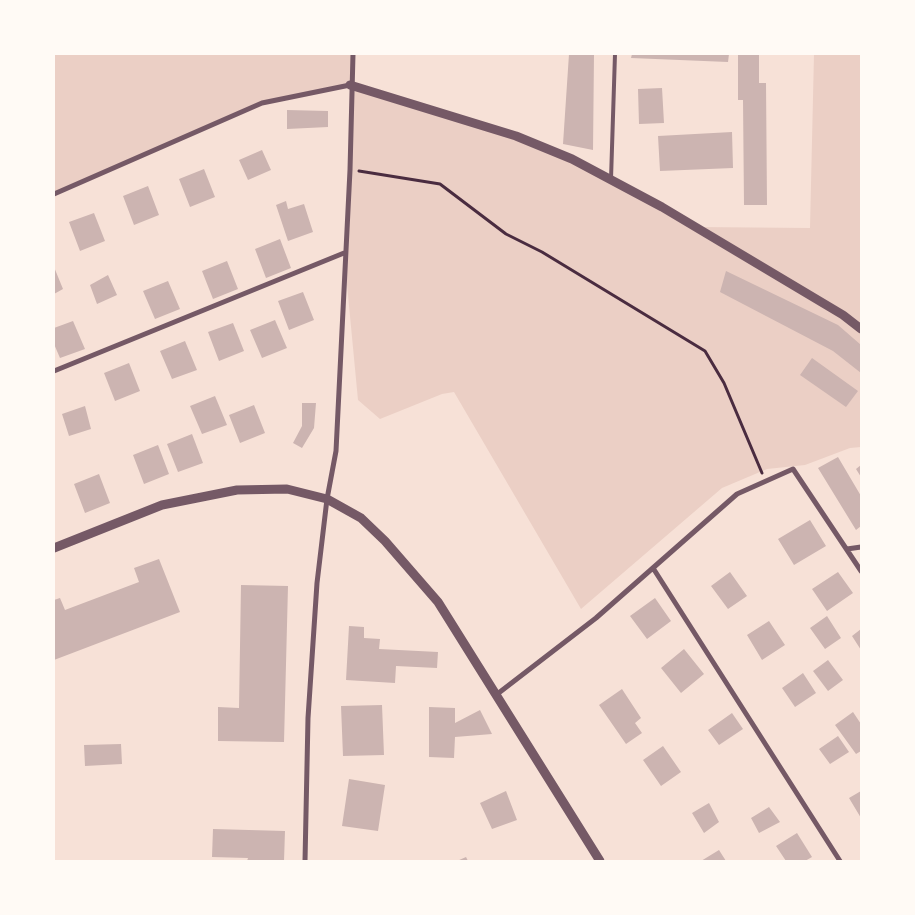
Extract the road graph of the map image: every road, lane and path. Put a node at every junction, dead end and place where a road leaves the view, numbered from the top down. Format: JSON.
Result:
{"nodes":[{"id":1,"x":353,"y":54,"type":"edge"},
{"id":2,"x":616,"y":54,"type":"edge"},
{"id":3,"x":350,"y":85,"type":"junction"},
{"id":4,"x":350,"y":170,"type":"junction"},
{"id":5,"x":611,"y":179,"type":"junction"},
{"id":6,"x":54,"y":194,"type":"edge"},
{"id":7,"x":344,"y":253,"type":"junction"},
{"id":8,"x":861,"y":329,"type":"edge"},
{"id":9,"x":54,"y":371,"type":"edge"},
{"id":10,"x":765,"y":480,"type":"junction"},
{"id":11,"x":327,"y":499,"type":"junction"},
{"id":12,"x":861,"y":547,"type":"edge"},
{"id":13,"x":54,"y":548,"type":"edge"},
{"id":14,"x":847,"y":550,"type":"junction"},
{"id":15,"x":653,"y":568,"type":"junction"},
{"id":16,"x":861,"y":571,"type":"edge"},
{"id":17,"x":496,"y":696,"type":"junction"},
{"id":18,"x":305,"y":861,"type":"edge"},
{"id":19,"x":600,"y":861,"type":"edge"},
{"id":20,"x":840,"y":861,"type":"edge"}],
"edges":[{"from":1,"to":3,"type":"street"},
{"from":2,"to":5,"type":"lane"},
{"from":3,"to":4,"type":"street"},
{"from":3,"to":5,"type":"street"},
{"from":3,"to":6,"type":"street"},
{"from":4,"to":7,"type":"street"},
{"from":4,"to":10,"type":"path"},
{"from":5,"to":8,"type":"street"},
{"from":7,"to":9,"type":"street"},
{"from":7,"to":11,"type":"street"},
{"from":10,"to":14,"type":"street"},
{"from":10,"to":15,"type":"street"},
{"from":11,"to":13,"type":"street"},
{"from":11,"to":17,"type":"street"},
{"from":11,"to":18,"type":"street"},
{"from":12,"to":14,"type":"street"},
{"from":14,"to":16,"type":"street"},
{"from":15,"to":17,"type":"street"},
{"from":15,"to":20,"type":"street"},
{"from":17,"to":19,"type":"street"}]}
